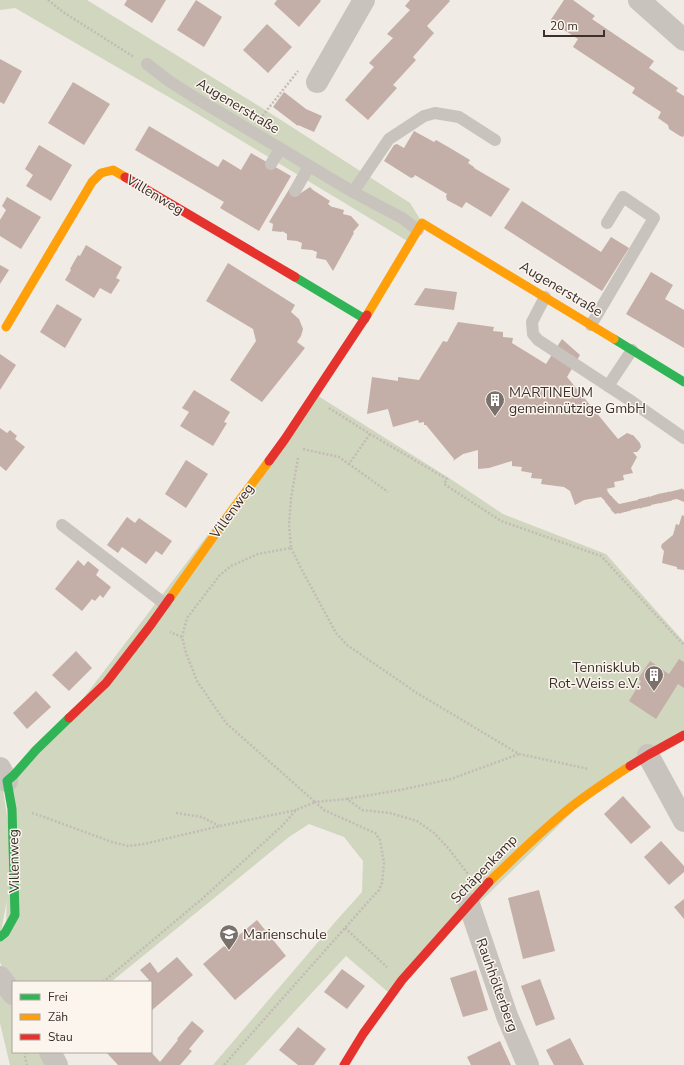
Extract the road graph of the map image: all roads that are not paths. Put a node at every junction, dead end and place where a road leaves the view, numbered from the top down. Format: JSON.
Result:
{"nodes":[{"id":1,"x":364,"y":0,"type":"edge"},
{"id":2,"x":639,"y":0,"type":"edge"},
{"id":3,"x":684,"y":40,"type":"edge"},
{"id":4,"x":147,"y":64,"type":"road end"},
{"id":5,"x":317,"y":82,"type":"road end"},
{"id":6,"x":495,"y":140,"type":"dead end"},
{"id":7,"x":280,"y":149,"type":"junction"},
{"id":8,"x":271,"y":164,"type":"dead end"},
{"id":9,"x":309,"y":166,"type":"junction"},
{"id":10,"x":295,"y":191,"type":"dead end"},
{"id":11,"x":352,"y":192,"type":"junction"},
{"id":12,"x":607,"y":223,"type":"dead end"},
{"id":13,"x":420,"y":226,"type":"junction"},
{"id":14,"x":545,"y":297,"type":"junction"},
{"id":15,"x":365,"y":319,"type":"junction"},
{"id":16,"x":591,"y":325,"type":"junction"},
{"id":17,"x":6,"y":327,"type":"dead end"},
{"id":18,"x":632,"y":350,"type":"junction"},
{"id":19,"x":684,"y":382,"type":"edge"},
{"id":20,"x":608,"y":386,"type":"junction"},
{"id":21,"x":684,"y":438,"type":"edge"},
{"id":22,"x":62,"y":525,"type":"dead end"},
{"id":23,"x":165,"y":604,"type":"junction"},
{"id":24,"x":684,"y":735,"type":"edge"},
{"id":25,"x":648,"y":755,"type":"junction"},
{"id":26,"x":4,"y":774,"type":"edge"},
{"id":27,"x":684,"y":821,"type":"edge"},
{"id":28,"x":476,"y":896,"type":"junction"},
{"id":29,"x":0,"y":937,"type":"edge"},
{"id":30,"x":0,"y":977,"type":"edge"},
{"id":31,"x":12,"y":993,"type":"edge"},
{"id":32,"x":51,"y":1053,"type":"edge"},
{"id":33,"x":57,"y":1065,"type":"edge"},
{"id":34,"x":344,"y":1065,"type":"edge"},
{"id":35,"x":528,"y":1065,"type":"edge"}],
"edges":[{"from":1,"to":5,"type":"street"},
{"from":2,"to":3,"type":"street"},
{"from":4,"to":7,"type":"lane","name":"Augenerstraße"},
{"from":6,"to":11,"type":"lane"},
{"from":7,"to":8,"type":"lane"},
{"from":7,"to":9,"type":"lane","name":"Augenerstraße"},
{"from":9,"to":10,"type":"lane"},
{"from":9,"to":11,"type":"lane","name":"Augenerstraße"},
{"from":11,"to":13,"type":"lane","name":"Augenerstraße"},
{"from":12,"to":16,"type":"lane"},
{"from":13,"to":14,"type":"street","name":"Augenerstraße"},
{"from":13,"to":15,"type":"street","name":"Villenweg"},
{"from":14,"to":16,"type":"street","name":"Augenerstraße"},
{"from":14,"to":20,"type":"lane"},
{"from":15,"to":17,"type":"street","name":"Villenweg"},
{"from":15,"to":23,"type":"street","name":"Villenweg"},
{"from":16,"to":18,"type":"street","name":"Augenerstraße"},
{"from":18,"to":19,"type":"street","name":"Augenerstraße"},
{"from":18,"to":20,"type":"lane"},
{"from":20,"to":21,"type":"lane"},
{"from":22,"to":23,"type":"lane"},
{"from":23,"to":26,"type":"street","name":"Villenweg"},
{"from":24,"to":25,"type":"street","name":"Schäpenkamp"},
{"from":25,"to":27,"type":"street"},
{"from":25,"to":28,"type":"street","name":"Schäpenkamp"},
{"from":26,"to":29,"type":"street","name":"Villenweg"},
{"from":28,"to":34,"type":"street","name":"Schäpenkamp"},
{"from":28,"to":35,"type":"street","name":"Rauhhölterberg"},
{"from":30,"to":31,"type":"street"},
{"from":32,"to":33,"type":"street"}]}
